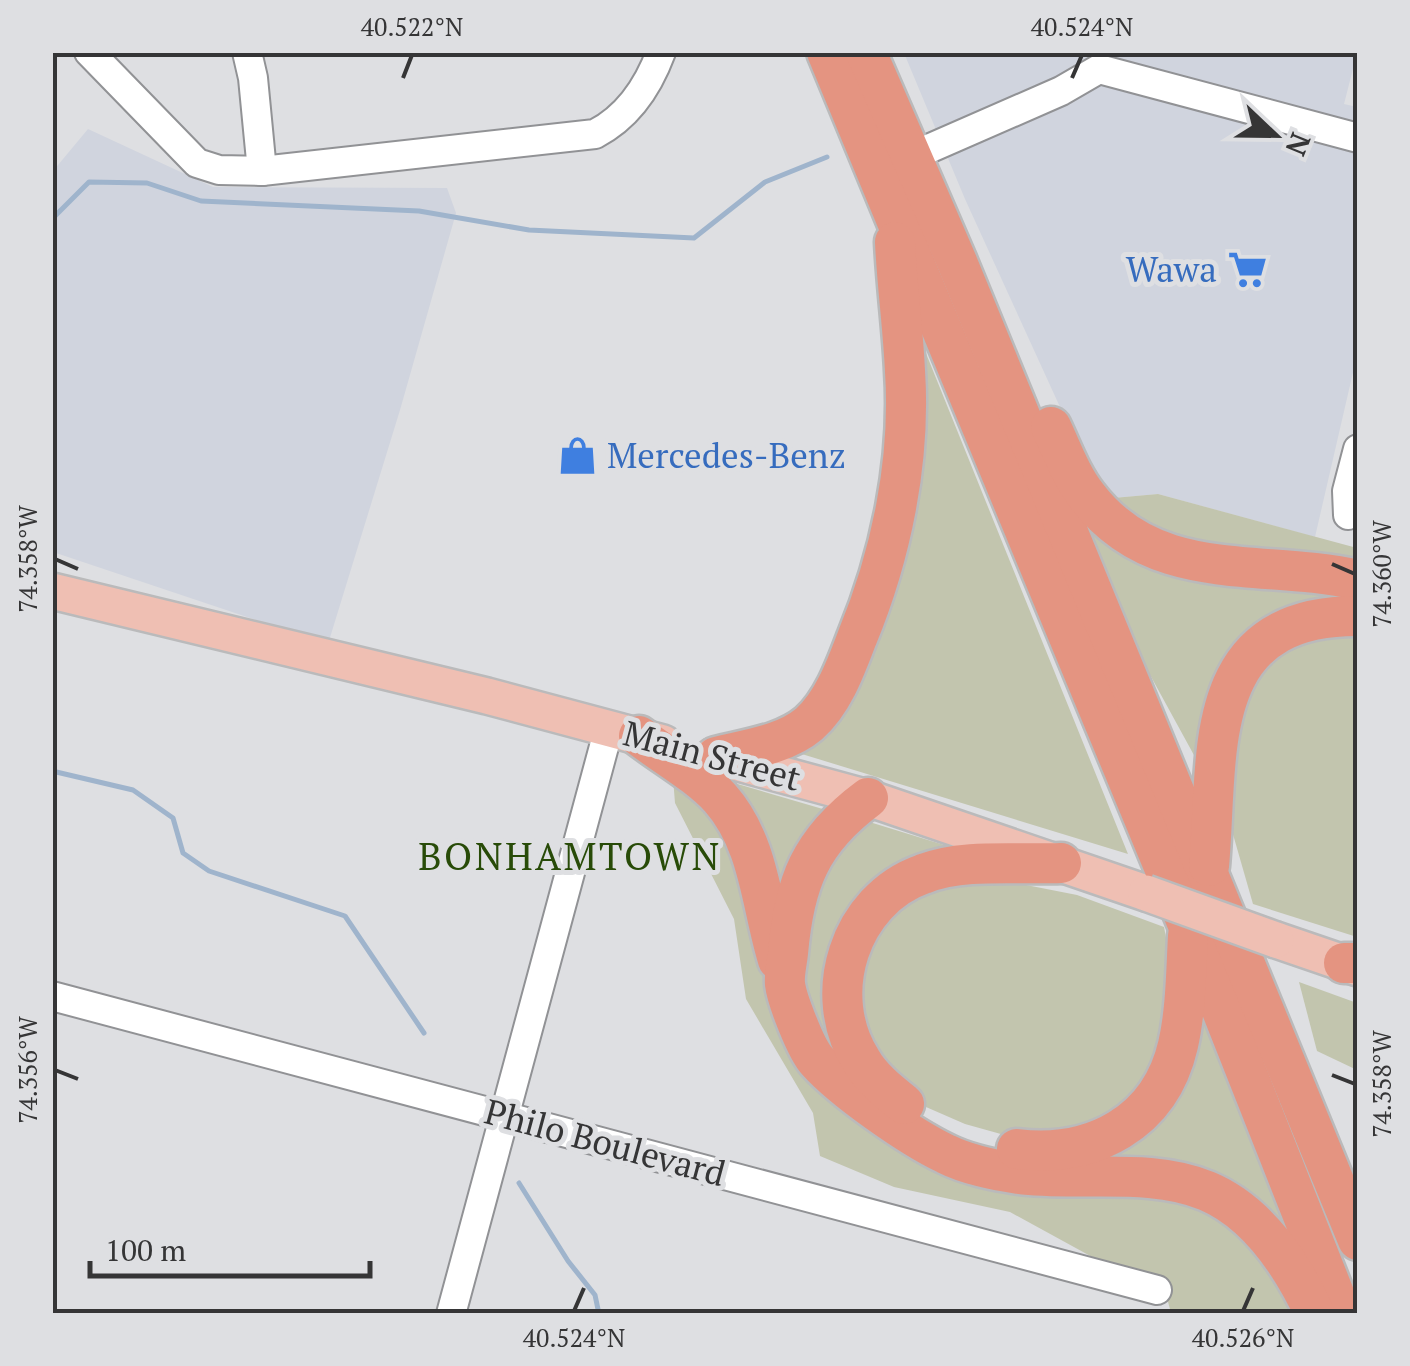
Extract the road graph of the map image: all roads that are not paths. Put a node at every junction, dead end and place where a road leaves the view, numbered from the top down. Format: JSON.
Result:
{"nodes":[{"id":1,"x":89,"y":52,"type":"edge"},
{"id":2,"x":246,"y":52,"type":"edge"},
{"id":3,"x":661,"y":52,"type":"edge"},
{"id":4,"x":827,"y":52,"type":"edge"},
{"id":5,"x":866,"y":52,"type":"edge"},
{"id":6,"x":1358,"y":138,"type":"edge"},
{"id":7,"x":910,"y":157,"type":"junction"},
{"id":8,"x":262,"y":171,"type":"junction"},
{"id":9,"x":890,"y":202,"type":"junction"},
{"id":10,"x":994,"y":354,"type":"junction"},
{"id":11,"x":1358,"y":449,"type":"edge"},
{"id":12,"x":1348,"y":515,"type":"dead end"},
{"id":13,"x":1358,"y":580,"type":"edge"},
{"id":14,"x":52,"y":591,"type":"edge"},
{"id":15,"x":1358,"y":616,"type":"edge"},
{"id":16,"x":624,"y":732,"type":"junction"},
{"id":17,"x":716,"y":757,"type":"junction"},
{"id":18,"x":868,"y":798,"type":"junction"},
{"id":19,"x":1061,"y":863,"type":"junction"},
{"id":20,"x":1208,"y":871,"type":"junction"},
{"id":21,"x":1189,"y":927,"type":"junction"},
{"id":22,"x":1353,"y":965,"type":"edge"},
{"id":23,"x":785,"y":984,"type":"junction"},
{"id":24,"x":52,"y":996,"type":"edge"},
{"id":25,"x":503,"y":1116,"type":"junction"},
{"id":26,"x":1358,"y":1240,"type":"edge"},
{"id":27,"x":1157,"y":1290,"type":"dead end"},
{"id":28,"x":451,"y":1314,"type":"edge"},
{"id":29,"x":1315,"y":1314,"type":"edge"},
{"id":30,"x":1342,"y":1314,"type":"edge"}],
"edges":[{"from":1,"to":8,"type":"street"},
{"from":2,"to":8,"type":"street"},
{"from":3,"to":8,"type":"street"},
{"from":4,"to":9,"type":"highway"},
{"from":5,"to":7,"type":"highway"},
{"from":6,"to":7,"type":"street"},
{"from":7,"to":9,"type":"street"},
{"from":7,"to":10,"type":"highway"},
{"from":9,"to":17,"type":"highway"},
{"from":9,"to":21,"type":"highway"},
{"from":10,"to":13,"type":"highway"},
{"from":10,"to":20,"type":"highway"},
{"from":11,"to":12,"type":"street"},
{"from":14,"to":16,"type":"main road","name":"Main Street"},
{"from":15,"to":20,"type":"highway"},
{"from":16,"to":17,"type":"main road","name":"Main Street"},
{"from":16,"to":23,"type":"highway"},
{"from":16,"to":25,"type":"street"},
{"from":17,"to":18,"type":"main road","name":"Main Street"},
{"from":18,"to":19,"type":"main road","name":"Main Street"},
{"from":18,"to":23,"type":"highway"},
{"from":19,"to":21,"type":"highway"},
{"from":19,"to":22,"type":"main road","name":"Main Street","bridge":true},
{"from":20,"to":26,"type":"highway"},
{"from":21,"to":30,"type":"highway"},
{"from":23,"to":29,"type":"highway"},
{"from":24,"to":25,"type":"street","name":"Philo Boulevard"},
{"from":25,"to":27,"type":"street","name":"Philo Boulevard"},
{"from":25,"to":28,"type":"street"}]}
